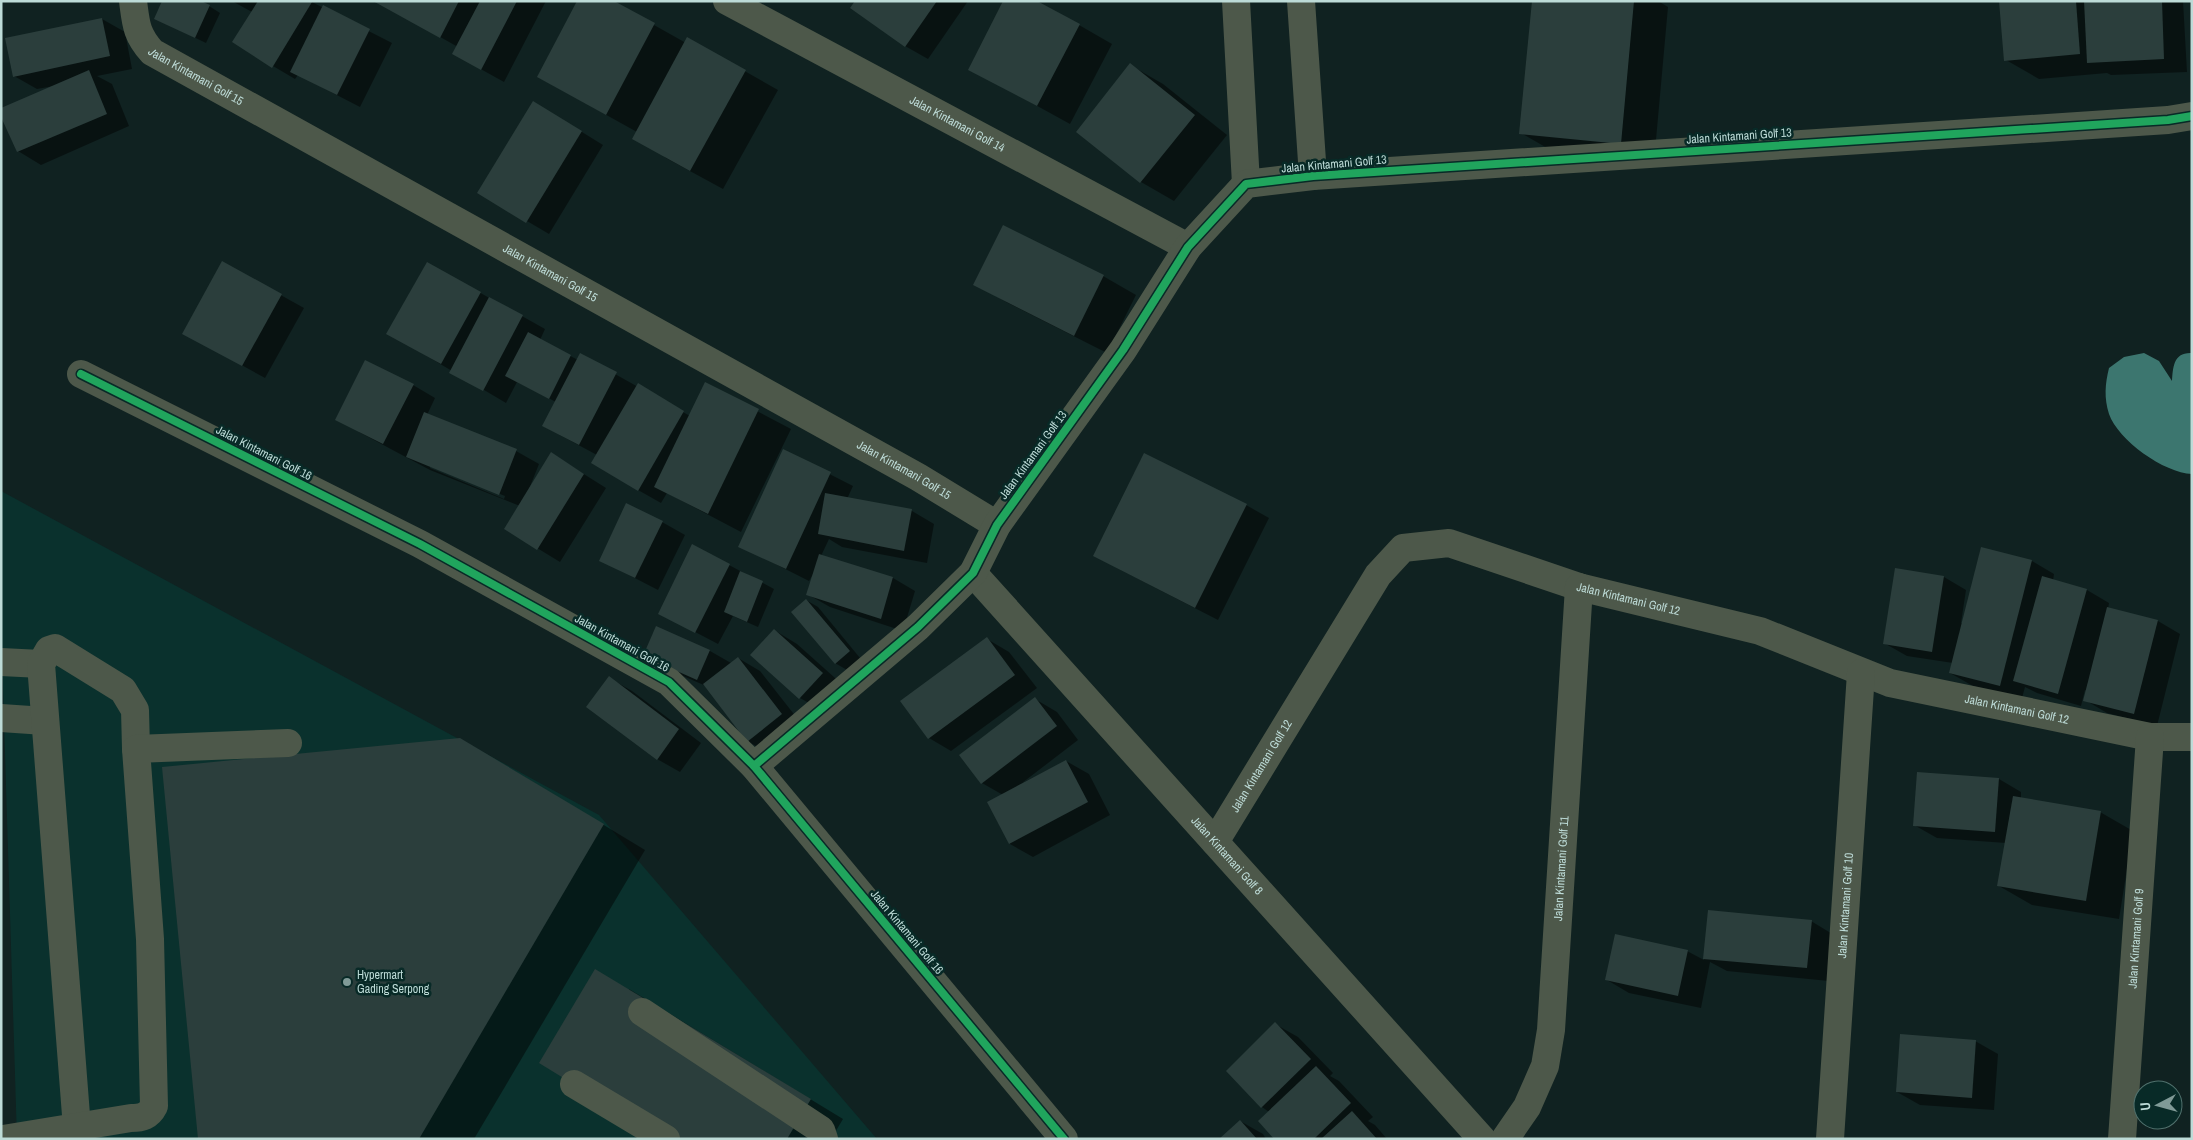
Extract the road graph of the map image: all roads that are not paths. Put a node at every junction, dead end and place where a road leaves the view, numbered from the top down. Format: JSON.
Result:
{"nodes":[{"id":1,"x":133,"y":1,"type":"edge"},
{"id":2,"x":727,"y":1,"type":"edge"},
{"id":3,"x":1236,"y":1,"type":"edge"},
{"id":4,"x":1301,"y":1,"type":"edge"},
{"id":5,"x":2192,"y":116,"type":"edge"},
{"id":6,"x":1313,"y":176,"type":"junction"},
{"id":7,"x":1246,"y":184,"type":"junction"},
{"id":8,"x":1188,"y":247,"type":"junction"},
{"id":9,"x":81,"y":374,"type":"dead end"},
{"id":10,"x":997,"y":525,"type":"junction"},
{"id":11,"x":973,"y":573,"type":"junction"},
{"id":12,"x":1579,"y":586,"type":"junction"},
{"id":13,"x":1,"y":662,"type":"edge"},
{"id":14,"x":41,"y":664,"type":"junction"},
{"id":15,"x":1861,"y":673,"type":"junction"},
{"id":16,"x":1,"y":718,"type":"edge"},
{"id":17,"x":46,"y":721,"type":"junction"},
{"id":18,"x":2192,"y":737,"type":"edge"},
{"id":19,"x":2150,"y":738,"type":"junction"},
{"id":20,"x":288,"y":743,"type":"dead end"},
{"id":21,"x":136,"y":749,"type":"junction"},
{"id":22,"x":754,"y":766,"type":"junction"},
{"id":23,"x":1215,"y":842,"type":"junction"},
{"id":24,"x":642,"y":1012,"type":"dead end"},
{"id":25,"x":574,"y":1084,"type":"dead end"},
{"id":26,"x":76,"y":1128,"type":"junction"},
{"id":27,"x":2,"y":1139,"type":"edge"},
{"id":28,"x":666,"y":1139,"type":"edge"},
{"id":29,"x":824,"y":1139,"type":"edge"},
{"id":30,"x":1064,"y":1139,"type":"edge"},
{"id":31,"x":1482,"y":1139,"type":"edge"},
{"id":32,"x":1505,"y":1139,"type":"edge"},
{"id":33,"x":1830,"y":1139,"type":"edge"},
{"id":34,"x":2122,"y":1139,"type":"edge"}],
"edges":[{"from":1,"to":10,"type":"street","name":"Jalan Kintamani Golf 15"},
{"from":2,"to":8,"type":"street","name":"Jalan Kintamani Golf 14"},
{"from":3,"to":7,"type":"street"},
{"from":4,"to":6,"type":"street"},
{"from":5,"to":6,"type":"street","name":"Jalan Kintamani Golf 13"},
{"from":6,"to":7,"type":"street","name":"Jalan Kintamani Golf 13"},
{"from":7,"to":8,"type":"street","name":"Jalan Kintamani Golf 13"},
{"from":8,"to":10,"type":"street","name":"Jalan Kintamani Golf 13"},
{"from":9,"to":22,"type":"street","name":"Jalan Kintamani Golf 16"},
{"from":10,"to":11,"type":"street","name":"Jalan Kintamani Golf 13"},
{"from":11,"to":22,"type":"street","name":"Jalan Kintamani Golf 13"},
{"from":11,"to":23,"type":"street","name":"Jalan Kintamani Golf 8"},
{"from":12,"to":15,"type":"street","name":"Jalan Kintamani Golf 12"},
{"from":12,"to":23,"type":"street","name":"Jalan Kintamani Golf 12"},
{"from":12,"to":32,"type":"street","name":"Jalan Kintamani Golf 11"},
{"from":13,"to":14,"type":"street"},
{"from":14,"to":17,"type":"street"},
{"from":14,"to":21,"type":"street"},
{"from":15,"to":19,"type":"street","name":"Jalan Kintamani Golf 12"},
{"from":15,"to":33,"type":"street","name":"Jalan Kintamani Golf 10"},
{"from":16,"to":17,"type":"street"},
{"from":17,"to":26,"type":"street"},
{"from":18,"to":19,"type":"street","name":"Jalan Kintamani Golf 12"},
{"from":19,"to":34,"type":"street","name":"Jalan Kintamani Golf 9"},
{"from":20,"to":21,"type":"street"},
{"from":21,"to":26,"type":"street"},
{"from":22,"to":30,"type":"street","name":"Jalan Kintamani Golf 16"},
{"from":23,"to":31,"type":"street","name":"Jalan Kintamani Golf 8"},
{"from":24,"to":29,"type":"street"},
{"from":25,"to":28,"type":"street"},
{"from":26,"to":27,"type":"street"}]}
